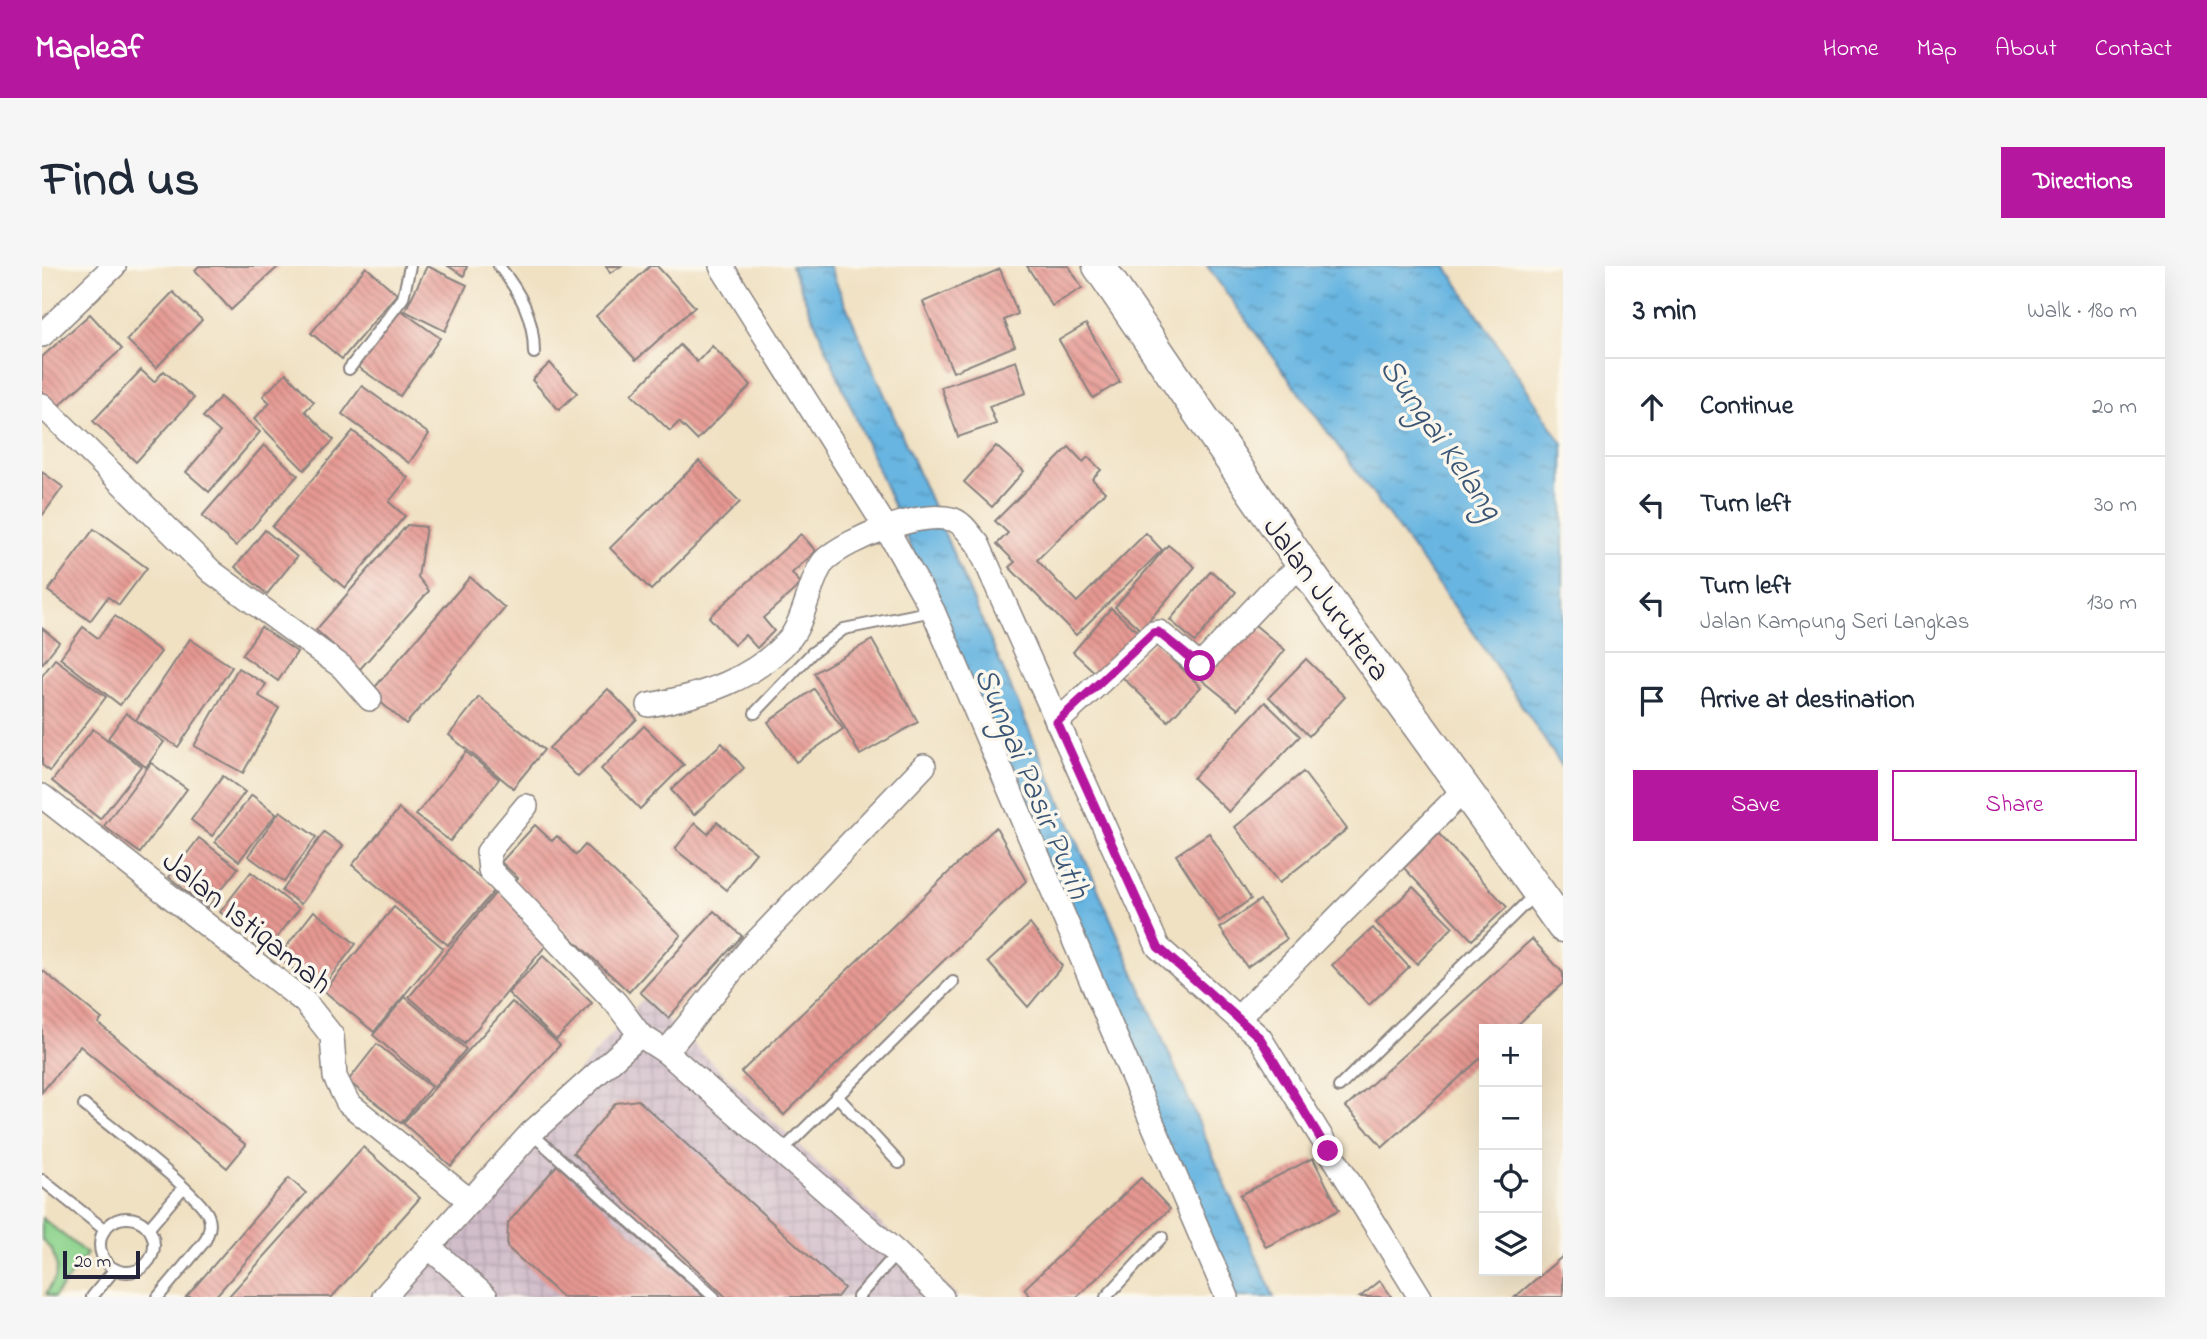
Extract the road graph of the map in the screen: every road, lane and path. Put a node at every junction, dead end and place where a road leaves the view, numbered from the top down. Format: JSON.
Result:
{"nodes":[{"id":1,"x":114,"y":266,"type":"edge"},
{"id":2,"x":410,"y":266,"type":"edge"},
{"id":3,"x":499,"y":266,"type":"edge"},
{"id":4,"x":721,"y":266,"type":"edge"},
{"id":5,"x":1099,"y":266,"type":"edge"},
{"id":6,"x":42,"y":335,"type":"edge"},
{"id":7,"x":534,"y":353,"type":"dead end"},
{"id":8,"x":349,"y":369,"type":"dead end"},
{"id":9,"x":42,"y":405,"type":"edge"},
{"id":10,"x":888,"y":525,"type":"junction"},
{"id":11,"x":1303,"y":565,"type":"junction"},
{"id":12,"x":933,"y":611,"type":"junction"},
{"id":13,"x":370,"y":699,"type":"dead end"},
{"id":14,"x":649,"y":705,"type":"dead end"},
{"id":15,"x":755,"y":713,"type":"dead end"},
{"id":16,"x":1057,"y":722,"type":"junction"},
{"id":17,"x":923,"y":766,"type":"dead end"},
{"id":18,"x":1466,"y":788,"type":"junction"},
{"id":19,"x":42,"y":796,"type":"edge"},
{"id":20,"x":526,"y":806,"type":"dead end"},
{"id":21,"x":1538,"y":891,"type":"junction"},
{"id":22,"x":1563,"y":926,"type":"edge"},
{"id":23,"x":953,"y":982,"type":"dead end"},
{"id":24,"x":1239,"y":1017,"type":"junction"},
{"id":25,"x":640,"y":1035,"type":"junction"},
{"id":26,"x":666,"y":1052,"type":"junction"},
{"id":27,"x":1339,"y":1087,"type":"dead end"},
{"id":28,"x":837,"y":1096,"type":"junction"},
{"id":29,"x":84,"y":1105,"type":"dead end"},
{"id":30,"x":531,"y":1133,"type":"junction"},
{"id":31,"x":780,"y":1152,"type":"junction"},
{"id":32,"x":900,"y":1163,"type":"dead end"},
{"id":33,"x":42,"y":1180,"type":"edge"},
{"id":34,"x":183,"y":1188,"type":"junction"},
{"id":35,"x":470,"y":1201,"type":"junction"},
{"id":36,"x":149,"y":1228,"type":"junction"},
{"id":37,"x":105,"y":1230,"type":"junction"},
{"id":38,"x":1162,"y":1237,"type":"dead end"},
{"id":39,"x":429,"y":1247,"type":"junction"},
{"id":40,"x":897,"y":1253,"type":"junction"},
{"id":41,"x":115,"y":1269,"type":"junction"},
{"id":42,"x":92,"y":1297,"type":"edge"},
{"id":43,"x":158,"y":1297,"type":"edge"},
{"id":44,"x":384,"y":1297,"type":"edge"},
{"id":45,"x":486,"y":1297,"type":"edge"},
{"id":46,"x":714,"y":1297,"type":"edge"},
{"id":47,"x":858,"y":1297,"type":"edge"},
{"id":48,"x":942,"y":1297,"type":"edge"},
{"id":49,"x":1106,"y":1297,"type":"edge"},
{"id":50,"x":1227,"y":1297,"type":"edge"},
{"id":51,"x":1420,"y":1297,"type":"edge"}],
"edges":[{"from":1,"to":6,"type":"street"},
{"from":2,"to":8,"type":"lane"},
{"from":3,"to":7,"type":"lane"},
{"from":4,"to":10,"type":"street"},
{"from":5,"to":11,"type":"street","name":"Jalan Jurutera"},
{"from":9,"to":13,"type":"street"},
{"from":10,"to":12,"type":"street"},
{"from":10,"to":14,"type":"street"},
{"from":10,"to":16,"type":"street"},
{"from":11,"to":16,"type":"street"},
{"from":11,"to":18,"type":"street","name":"Jalan Jurutera"},
{"from":12,"to":15,"type":"lane"},
{"from":12,"to":50,"type":"street"},
{"from":16,"to":24,"type":"street"},
{"from":17,"to":26,"type":"street"},
{"from":18,"to":21,"type":"street","name":"Jalan Jurutera"},
{"from":18,"to":24,"type":"street"},
{"from":19,"to":35,"type":"street","name":"Jalan Istiqamah"},
{"from":20,"to":25,"type":"street"},
{"from":21,"to":22,"type":"street","name":"Jalan Jurutera"},
{"from":21,"to":27,"type":"lane"},
{"from":23,"to":28,"type":"lane"},
{"from":24,"to":51,"type":"street"},
{"from":25,"to":26,"type":"street"},
{"from":25,"to":30,"type":"street"},
{"from":26,"to":31,"type":"street"},
{"from":28,"to":31,"type":"lane"},
{"from":28,"to":32,"type":"lane"},
{"from":29,"to":34,"type":"lane"},
{"from":30,"to":35,"type":"street"},
{"from":30,"to":46,"type":"lane"},
{"from":31,"to":40,"type":"street"},
{"from":33,"to":37,"type":"lane"},
{"from":34,"to":36,"type":"lane"},
{"from":34,"to":43,"type":"lane"},
{"from":35,"to":39,"type":"street"},
{"from":36,"to":37,"type":"lane"},
{"from":36,"to":41,"type":"lane"},
{"from":37,"to":41,"type":"lane"},
{"from":38,"to":49,"type":"lane"},
{"from":39,"to":44,"type":"street"},
{"from":39,"to":45,"type":"street"},
{"from":40,"to":47,"type":"lane"},
{"from":40,"to":48,"type":"street"},
{"from":41,"to":42,"type":"lane"}]}
